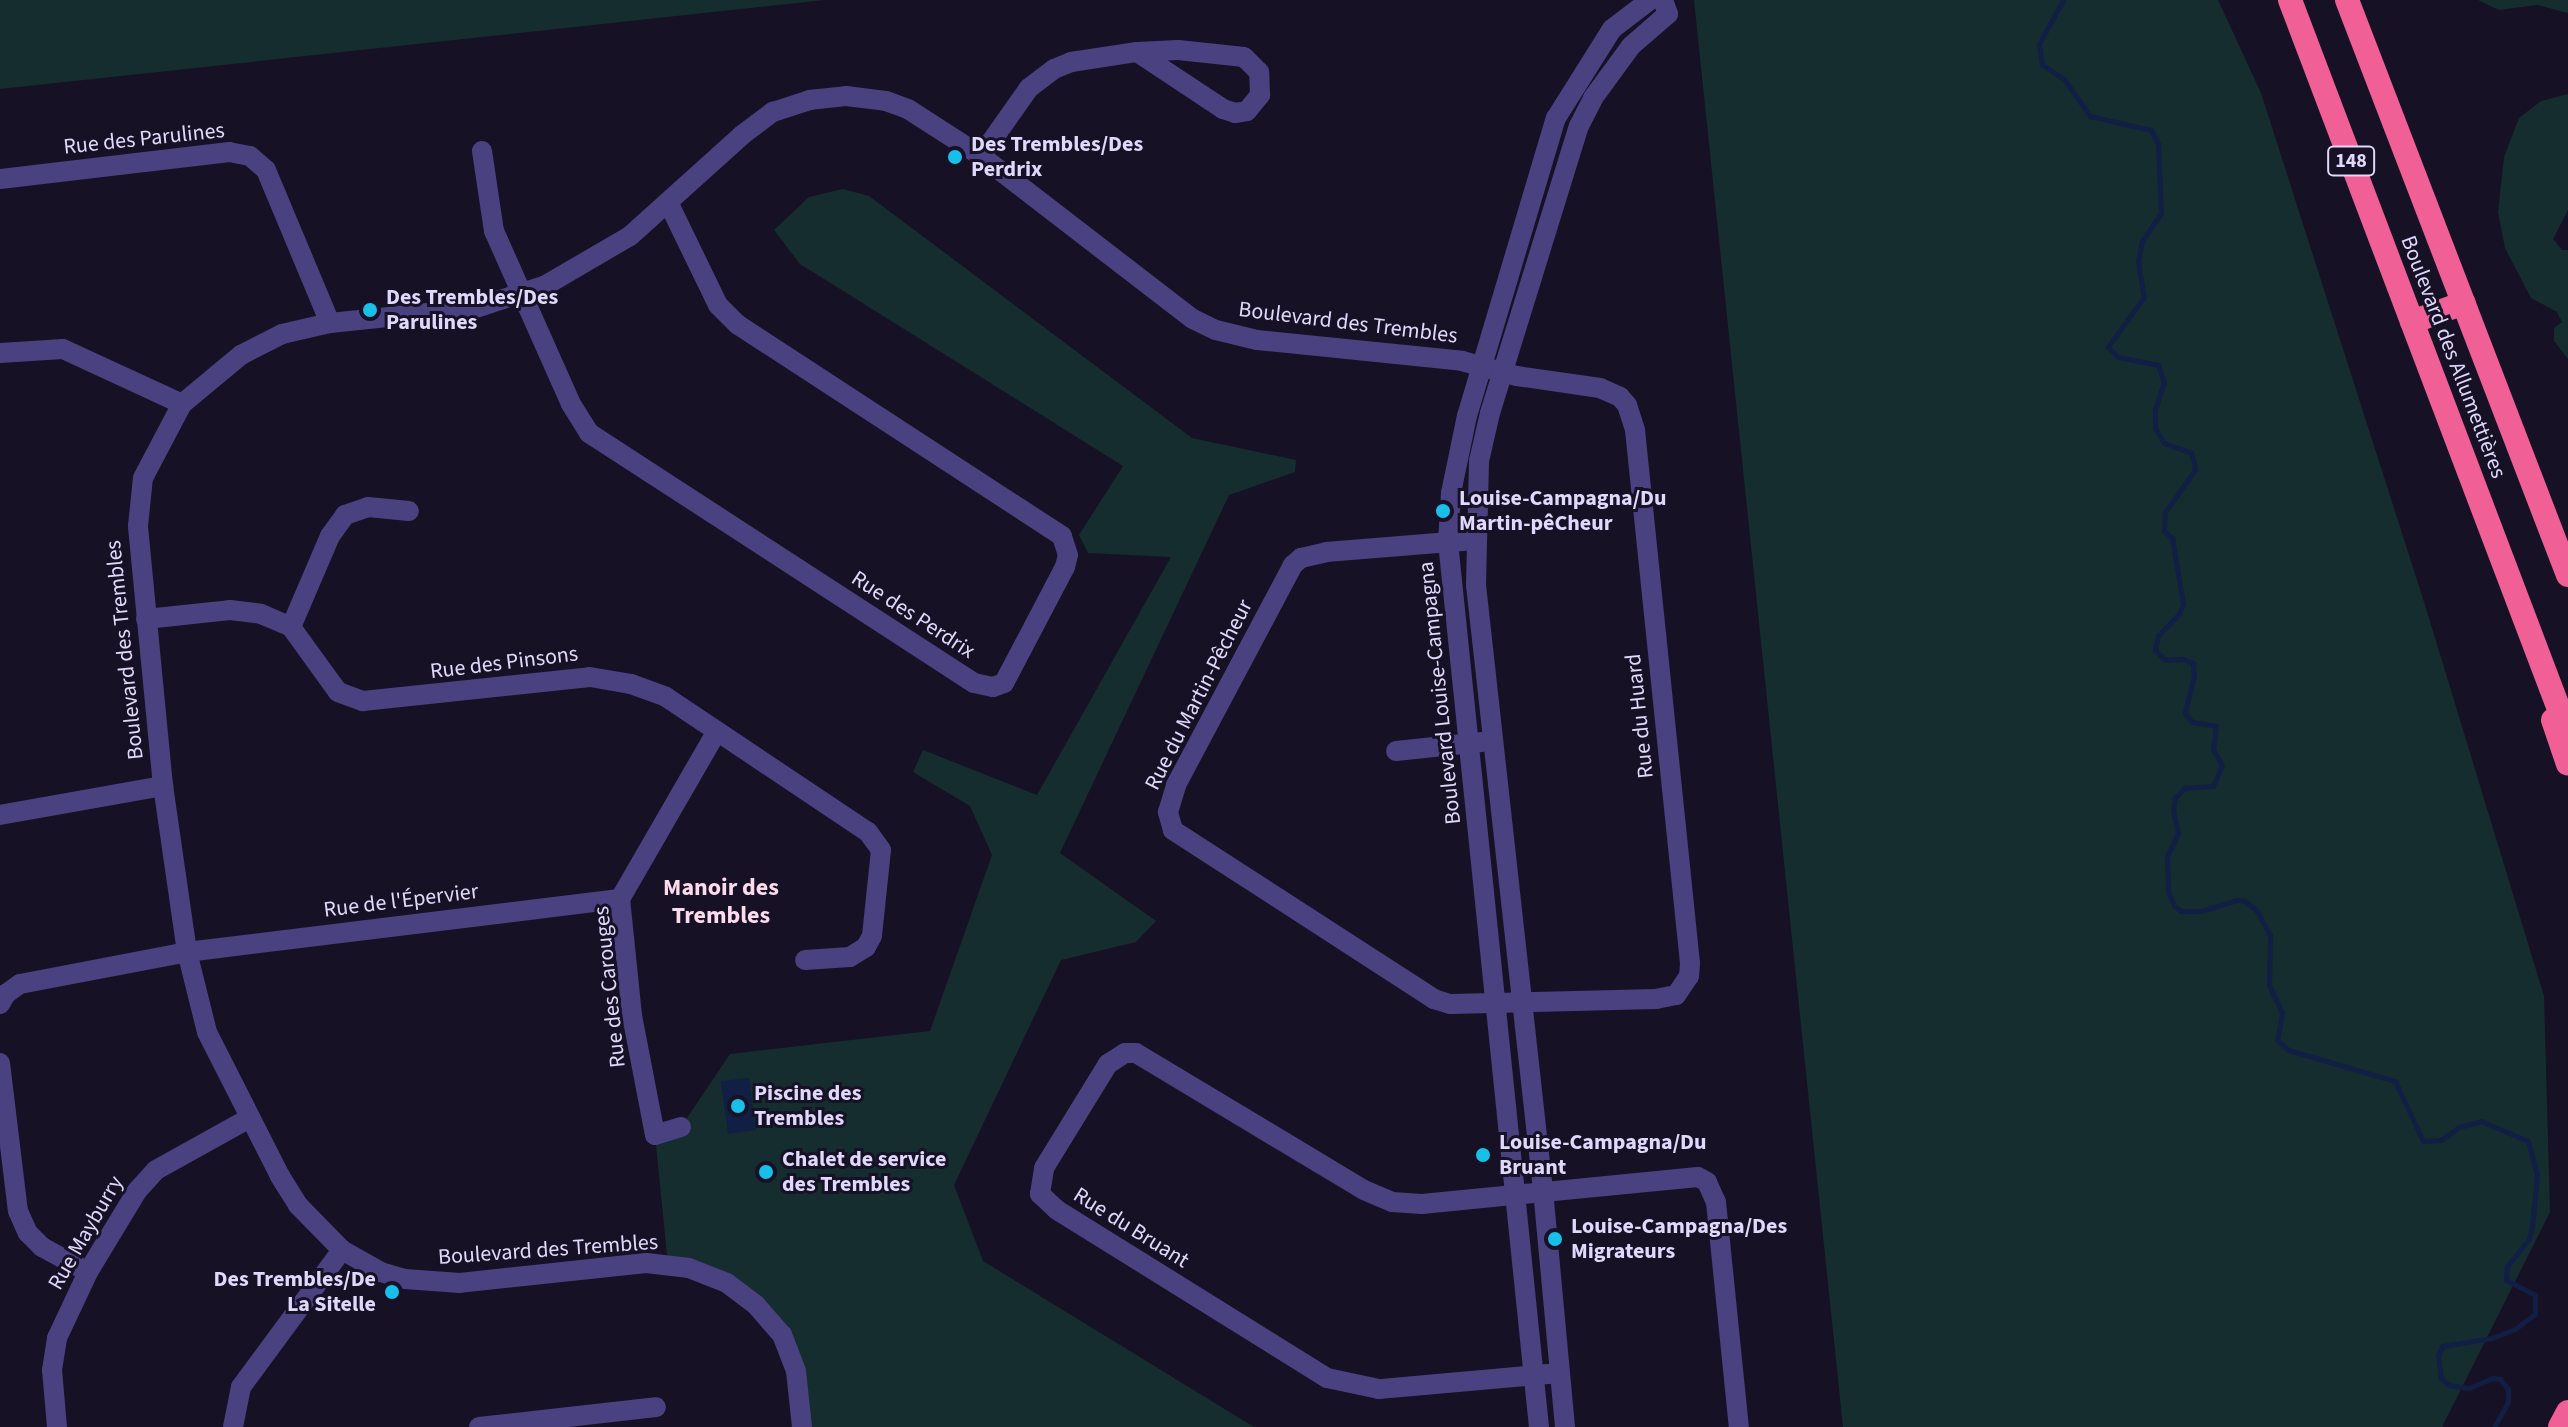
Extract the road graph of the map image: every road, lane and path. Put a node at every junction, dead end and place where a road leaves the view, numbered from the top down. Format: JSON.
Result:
{"nodes":[{"id":1,"x":1650,"y":0,"type":"edge"},
{"id":2,"x":1663,"y":0,"type":"edge"},
{"id":3,"x":2290,"y":0,"type":"edge"},
{"id":4,"x":2347,"y":0,"type":"edge"},
{"id":5,"x":1137,"y":52,"type":"junction"},
{"id":6,"x":482,"y":151,"type":"dead end"},
{"id":7,"x":981,"y":156,"type":"junction"},
{"id":8,"x":0,"y":179,"type":"edge"},
{"id":9,"x":668,"y":202,"type":"junction"},
{"id":10,"x":523,"y":294,"type":"junction"},
{"id":11,"x":2464,"y":303,"type":"junction"},
{"id":12,"x":2412,"y":322,"type":"junction"},
{"id":13,"x":330,"y":323,"type":"junction"},
{"id":14,"x":0,"y":353,"type":"edge"},
{"id":15,"x":1480,"y":368,"type":"junction"},
{"id":16,"x":1503,"y":373,"type":"junction"},
{"id":17,"x":182,"y":404,"type":"junction"},
{"id":18,"x":2460,"y":450,"type":"junction"},
{"id":19,"x":409,"y":511,"type":"dead end"},
{"id":20,"x":1475,"y":540,"type":"junction"},
{"id":21,"x":1448,"y":542,"type":"junction"},
{"id":22,"x":2568,"y":575,"type":"edge"},
{"id":23,"x":146,"y":619,"type":"junction"},
{"id":24,"x":291,"y":627,"type":"junction"},
{"id":25,"x":716,"y":733,"type":"junction"},
{"id":26,"x":2568,"y":733,"type":"edge"},
{"id":27,"x":1494,"y":741,"type":"junction"},
{"id":28,"x":1468,"y":744,"type":"junction"},
{"id":29,"x":1396,"y":751,"type":"dead end"},
{"id":30,"x":2568,"y":764,"type":"edge"},
{"id":31,"x":163,"y":786,"type":"junction"},
{"id":32,"x":0,"y":815,"type":"edge"},
{"id":33,"x":620,"y":899,"type":"junction"},
{"id":34,"x":187,"y":952,"type":"junction"},
{"id":35,"x":805,"y":960,"type":"dead end"},
{"id":36,"x":1520,"y":1000,"type":"junction"},
{"id":37,"x":1497,"y":1001,"type":"junction"},
{"id":38,"x":0,"y":1004,"type":"edge"},
{"id":39,"x":0,"y":1063,"type":"edge"},
{"id":40,"x":248,"y":1119,"type":"junction"},
{"id":41,"x":681,"y":1127,"type":"dead end"},
{"id":42,"x":1543,"y":1190,"type":"junction"},
{"id":43,"x":1514,"y":1194,"type":"junction"},
{"id":44,"x":342,"y":1250,"type":"junction"},
{"id":45,"x":88,"y":1272,"type":"junction"},
{"id":46,"x":1559,"y":1373,"type":"junction"},
{"id":47,"x":1534,"y":1376,"type":"junction"},
{"id":48,"x":656,"y":1407,"type":"dead end"},
{"id":49,"x":2568,"y":1412,"type":"edge"},
{"id":50,"x":573,"y":1422,"type":"edge"},
{"id":51,"x":57,"y":1427,"type":"edge"},
{"id":52,"x":233,"y":1427,"type":"edge"},
{"id":53,"x":479,"y":1427,"type":"edge"},
{"id":54,"x":802,"y":1427,"type":"edge"},
{"id":55,"x":1539,"y":1427,"type":"edge"},
{"id":56,"x":1565,"y":1427,"type":"edge"},
{"id":57,"x":1739,"y":1427,"type":"edge"},
{"id":58,"x":2560,"y":1427,"type":"edge"}],
"edges":[{"from":1,"to":15,"type":"street","name":"Boulevard Louise-Campagna"},
{"from":2,"to":16,"type":"street"},
{"from":3,"to":12,"type":"highway","name":"Boulevard des Allumettières","number":"148"},
{"from":4,"to":11,"type":"highway","name":"Boulevard des Allumettières","number":"148"},
{"from":5,"to":5,"type":"street"},
{"from":5,"to":7,"type":"street"},
{"from":6,"to":10,"type":"street"},
{"from":7,"to":9,"type":"street","name":"Boulevard des Trembles"},
{"from":7,"to":15,"type":"street","name":"Boulevard des Trembles"},
{"from":8,"to":13,"type":"street","name":"Rue des Parulines"},
{"from":9,"to":10,"type":"street","name":"Boulevard des Trembles"},
{"from":9,"to":10,"type":"street","name":"Rue des Perdrix"},
{"from":10,"to":13,"type":"street","name":"Boulevard des Trembles"},
{"from":11,"to":12,"type":"highway"},
{"from":11,"to":22,"type":"highway","name":"Boulevard des Allumettières","number":"148"},
{"from":12,"to":18,"type":"highway","name":"Boulevard des Allumettières","number":"148"},
{"from":13,"to":17,"type":"street","name":"Boulevard des Trembles"},
{"from":14,"to":17,"type":"street"},
{"from":15,"to":16,"type":"street","name":"Boulevard des Trembles"},
{"from":15,"to":21,"type":"street","name":"Boulevard Louise-Campagna"},
{"from":16,"to":20,"type":"street"},
{"from":16,"to":36,"type":"street","name":"Rue du Huard"},
{"from":17,"to":23,"type":"street","name":"Boulevard des Trembles"},
{"from":18,"to":26,"type":"highway","name":"Boulevard des Allumettières","number":"148"},
{"from":18,"to":30,"type":"highway"},
{"from":19,"to":24,"type":"street"},
{"from":20,"to":21,"type":"street","name":"Rue du Martin-Pêcheur"},
{"from":20,"to":27,"type":"street"},
{"from":21,"to":28,"type":"street","name":"Boulevard Louise-Campagna"},
{"from":21,"to":37,"type":"street","name":"Rue du Martin-Pêcheur"},
{"from":23,"to":24,"type":"street"},
{"from":23,"to":31,"type":"street","name":"Boulevard des Trembles"},
{"from":24,"to":25,"type":"street","name":"Rue des Pinsons"},
{"from":25,"to":33,"type":"street","name":"Rue des Carouges"},
{"from":25,"to":35,"type":"street","name":"Rue des Pinsons"},
{"from":27,"to":28,"type":"street"},
{"from":27,"to":36,"type":"street"},
{"from":28,"to":29,"type":"street"},
{"from":28,"to":37,"type":"street","name":"Boulevard Louise-Campagna"},
{"from":31,"to":32,"type":"street"},
{"from":31,"to":34,"type":"street","name":"Boulevard des Trembles"},
{"from":33,"to":34,"type":"street","name":"Rue de l'Épervier"},
{"from":33,"to":41,"type":"street","name":"Rue des Carouges"},
{"from":34,"to":38,"type":"street","name":"Rue de l'Épervier"},
{"from":34,"to":40,"type":"street","name":"Boulevard des Trembles"},
{"from":36,"to":37,"type":"street","name":"Rue du Martin-Pêcheur"},
{"from":36,"to":42,"type":"street"},
{"from":37,"to":43,"type":"street","name":"Boulevard Louise-Campagna"},
{"from":39,"to":45,"type":"street"},
{"from":40,"to":44,"type":"street","name":"Boulevard des Trembles"},
{"from":40,"to":45,"type":"street","name":"Rue Mayburry"},
{"from":42,"to":43,"type":"street"},
{"from":42,"to":46,"type":"street"},
{"from":42,"to":57,"type":"street"},
{"from":43,"to":47,"type":"street","name":"Boulevard Louise-Campagna"},
{"from":43,"to":47,"type":"street","name":"Rue du Bruant"},
{"from":44,"to":52,"type":"street"},
{"from":44,"to":54,"type":"street","name":"Boulevard des Trembles"},
{"from":45,"to":51,"type":"street","name":"Rue Mayburry"},
{"from":46,"to":47,"type":"street"},
{"from":46,"to":56,"type":"street"},
{"from":47,"to":55,"type":"street","name":"Boulevard Louise-Campagna"},
{"from":48,"to":50,"type":"street"},
{"from":49,"to":58,"type":"highway"},
{"from":50,"to":53,"type":"street"}]}
